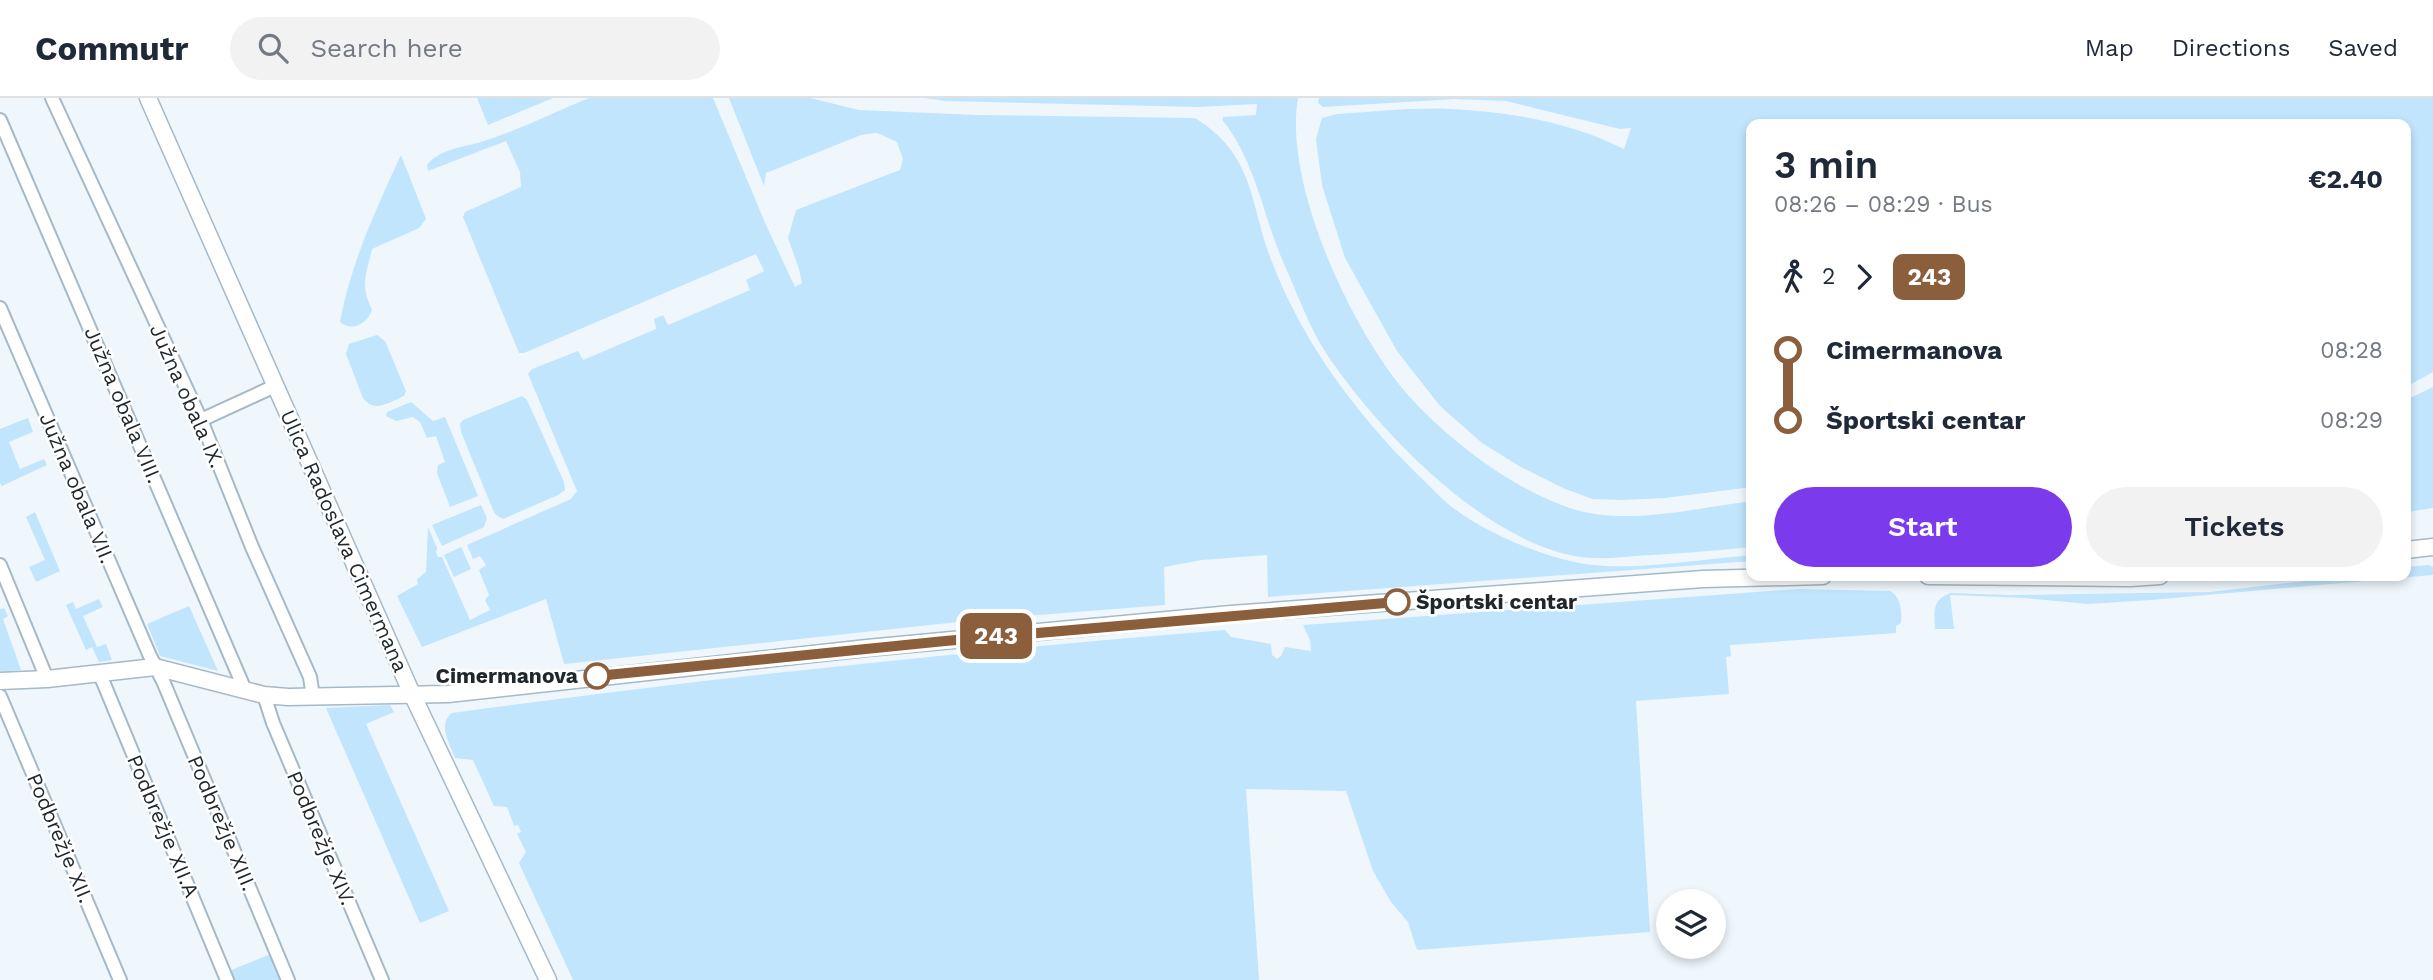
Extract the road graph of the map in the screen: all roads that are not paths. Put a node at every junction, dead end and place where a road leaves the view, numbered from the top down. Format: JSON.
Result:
{"nodes":[{"id":1,"x":52,"y":98,"type":"edge"},
{"id":2,"x":148,"y":98,"type":"edge"},
{"id":3,"x":0,"y":120,"type":"edge"},
{"id":4,"x":0,"y":308,"type":"edge"},
{"id":5,"x":275,"y":386,"type":"junction"},
{"id":6,"x":201,"y":420,"type":"junction"},
{"id":7,"x":2433,"y":547,"type":"edge"},
{"id":8,"x":2411,"y":549,"type":"edge"},
{"id":9,"x":0,"y":565,"type":"edge"},
{"id":10,"x":1746,"y":578,"type":"edge"},
{"id":11,"x":155,"y":667,"type":"junction"},
{"id":12,"x":99,"y":672,"type":"junction"},
{"id":13,"x":47,"y":679,"type":"junction"},
{"id":14,"x":0,"y":681,"type":"edge"},
{"id":15,"x":245,"y":690,"type":"junction"},
{"id":16,"x":412,"y":694,"type":"junction"},
{"id":17,"x":264,"y":695,"type":"junction"},
{"id":18,"x":0,"y":696,"type":"edge"},
{"id":19,"x":313,"y":697,"type":"junction"},
{"id":20,"x":120,"y":980,"type":"edge"},
{"id":21,"x":227,"y":980,"type":"edge"},
{"id":22,"x":288,"y":980,"type":"edge"},
{"id":23,"x":382,"y":980,"type":"edge"},
{"id":24,"x":548,"y":980,"type":"edge"}],
"edges":[{"from":1,"to":6,"type":"street","name":"Južna obala IX."},
{"from":2,"to":5,"type":"street","name":"Ulica Radoslava Cimermana"},
{"from":3,"to":15,"type":"street","name":"Južna obala VIII."},
{"from":4,"to":11,"type":"street","name":"Južna obala VII."},
{"from":5,"to":6,"type":"street"},
{"from":5,"to":16,"type":"street","name":"Ulica Radoslava Cimermana"},
{"from":6,"to":19,"type":"street","name":"Južna obala IX."},
{"from":7,"to":8,"type":"street"},
{"from":9,"to":13,"type":"street"},
{"from":10,"to":16,"type":"street"},
{"from":11,"to":12,"type":"street"},
{"from":11,"to":15,"type":"street"},
{"from":11,"to":22,"type":"street","name":"Podbrežje XIII."},
{"from":12,"to":13,"type":"street"},
{"from":12,"to":21,"type":"street","name":"Podbrežje XII.A"},
{"from":13,"to":14,"type":"street"},
{"from":15,"to":17,"type":"street"},
{"from":16,"to":19,"type":"street"},
{"from":16,"to":24,"type":"street","name":"Ulica Radoslava Cimermana"},
{"from":17,"to":19,"type":"street"},
{"from":17,"to":23,"type":"street","name":"Podbrežje XIV."},
{"from":18,"to":20,"type":"street","name":"Podbrežje XII."}]}
